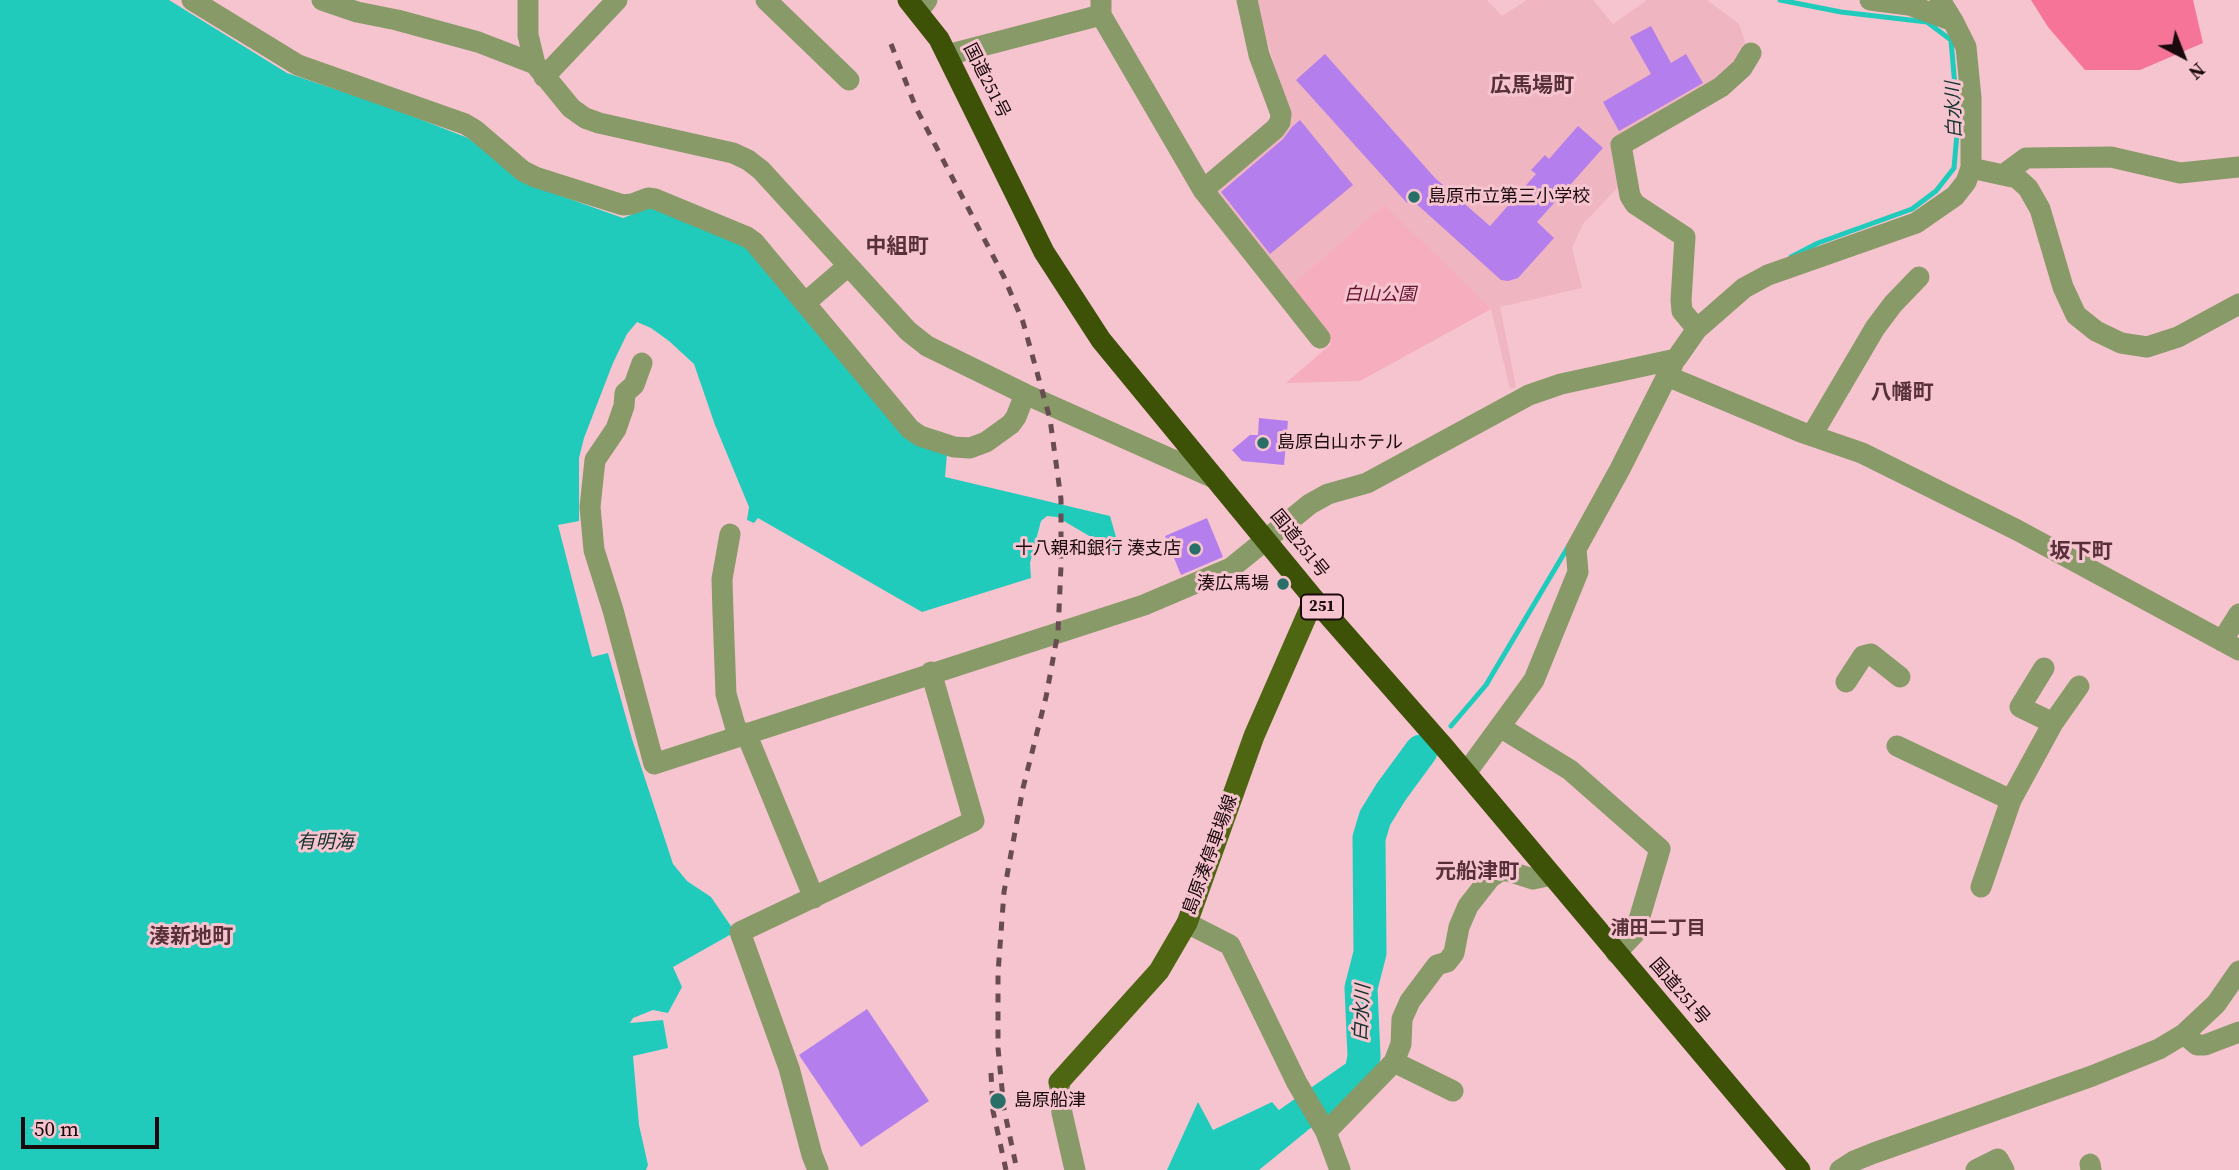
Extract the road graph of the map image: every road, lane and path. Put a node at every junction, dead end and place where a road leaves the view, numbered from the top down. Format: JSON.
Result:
{"nodes":[{"id":1,"x":192,"y":0,"type":"edge"},
{"id":2,"x":322,"y":0,"type":"edge"},
{"id":3,"x":528,"y":0,"type":"edge"},
{"id":4,"x":617,"y":0,"type":"edge"},
{"id":5,"x":766,"y":0,"type":"edge"},
{"id":6,"x":1247,"y":0,"type":"edge"},
{"id":7,"x":1870,"y":0,"type":"edge"},
{"id":8,"x":1940,"y":0,"type":"edge"},
{"id":9,"x":918,"y":4,"type":"edge"},
{"id":10,"x":1101,"y":7,"type":"edge"},
{"id":11,"x":1953,"y":21,"type":"junction"},
{"id":12,"x":1751,"y":53,"type":"dead end"},
{"id":13,"x":947,"y":55,"type":"junction"},
{"id":14,"x":539,"y":71,"type":"junction"},
{"id":15,"x":849,"y":80,"type":"dead end"},
{"id":16,"x":2239,"y":167,"type":"edge"},
{"id":17,"x":1971,"y":169,"type":"junction"},
{"id":18,"x":2003,"y":176,"type":"junction"},
{"id":19,"x":1203,"y":190,"type":"junction"},
{"id":20,"x":848,"y":266,"type":"junction"},
{"id":21,"x":1919,"y":277,"type":"dead end"},
{"id":22,"x":805,"y":303,"type":"junction"},
{"id":23,"x":2239,"y":304,"type":"edge"},
{"id":24,"x":1697,"y":329,"type":"junction"},
{"id":25,"x":1320,"y":338,"type":"dead end"},
{"id":26,"x":642,"y":363,"type":"dead end"},
{"id":27,"x":1669,"y":364,"type":"junction"},
{"id":28,"x":1025,"y":394,"type":"junction"},
{"id":29,"x":1812,"y":435,"type":"junction"},
{"id":30,"x":1216,"y":479,"type":"junction"},
{"id":31,"x":730,"y":534,"type":"dead end"},
{"id":32,"x":1265,"y":540,"type":"junction"},
{"id":33,"x":1314,"y":598,"type":"junction"},
{"id":34,"x":2239,"y":614,"type":"edge"},
{"id":35,"x":2231,"y":646,"type":"edge"},
{"id":36,"x":2044,"y":668,"type":"dead end"},
{"id":37,"x":931,"y":672,"type":"junction"},
{"id":38,"x":1900,"y":677,"type":"dead end"},
{"id":39,"x":1846,"y":682,"type":"dead end"},
{"id":40,"x":2079,"y":685,"type":"dead end"},
{"id":41,"x":2053,"y":723,"type":"junction"},
{"id":42,"x":1500,"y":727,"type":"junction"},
{"id":43,"x":742,"y":735,"type":"junction"},
{"id":44,"x":1896,"y":746,"type":"dead end"},
{"id":45,"x":1466,"y":773,"type":"junction"},
{"id":46,"x":2011,"y":800,"type":"junction"},
{"id":47,"x":1552,"y":876,"type":"junction"},
{"id":48,"x":1981,"y":887,"type":"dead end"},
{"id":49,"x":814,"y":898,"type":"junction"},
{"id":50,"x":1186,"y":923,"type":"junction"},
{"id":51,"x":1616,"y":953,"type":"junction"},
{"id":52,"x":2239,"y":971,"type":"edge"},
{"id":53,"x":2239,"y":1032,"type":"edge"},
{"id":54,"x":2184,"y":1034,"type":"junction"},
{"id":55,"x":1394,"y":1062,"type":"junction"},
{"id":56,"x":1059,"y":1082,"type":"joint"},
{"id":57,"x":1453,"y":1091,"type":"dead end"},
{"id":58,"x":1324,"y":1128,"type":"junction"},
{"id":59,"x":1877,"y":1161,"type":"edge"},
{"id":60,"x":818,"y":1170,"type":"edge"},
{"id":61,"x":1075,"y":1170,"type":"edge"},
{"id":62,"x":1340,"y":1170,"type":"edge"},
{"id":63,"x":1800,"y":1170,"type":"edge"},
{"id":64,"x":1840,"y":1170,"type":"edge"},
{"id":65,"x":1976,"y":1170,"type":"edge"},
{"id":66,"x":2004,"y":1170,"type":"edge"}],
"edges":[{"from":1,"to":22,"type":"street"},
{"from":2,"to":14,"type":"street"},
{"from":3,"to":14,"type":"street"},
{"from":4,"to":14,"type":"street"},
{"from":5,"to":15,"type":"street"},
{"from":6,"to":19,"type":"street"},
{"from":7,"to":11,"type":"street"},
{"from":8,"to":11,"type":"street"},
{"from":9,"to":13,"type":"highway","name":"国道251号","number":"251"},
{"from":10,"to":13,"type":"street"},
{"from":10,"to":19,"type":"street"},
{"from":11,"to":17,"type":"street"},
{"from":12,"to":24,"type":"street"},
{"from":13,"to":30,"type":"highway","name":"国道251号","number":"251"},
{"from":14,"to":20,"type":"street"},
{"from":16,"to":18,"type":"street"},
{"from":17,"to":18,"type":"street"},
{"from":17,"to":24,"type":"street"},
{"from":18,"to":23,"type":"street"},
{"from":19,"to":25,"type":"street"},
{"from":20,"to":22,"type":"street"},
{"from":20,"to":28,"type":"street"},
{"from":21,"to":29,"type":"street"},
{"from":22,"to":28,"type":"street"},
{"from":24,"to":27,"type":"street"},
{"from":26,"to":43,"type":"street"},
{"from":27,"to":29,"type":"street"},
{"from":27,"to":32,"type":"street"},
{"from":27,"to":42,"type":"street"},
{"from":28,"to":30,"type":"street"},
{"from":29,"to":35,"type":"street"},
{"from":30,"to":32,"type":"highway","name":"国道251号","number":"251"},
{"from":31,"to":43,"type":"street"},
{"from":32,"to":33,"type":"highway","name":"国道251号","number":"251"},
{"from":32,"to":37,"type":"street"},
{"from":33,"to":45,"type":"highway","name":"国道251号","number":"251"},
{"from":33,"to":50,"type":"main road","name":"島原湊停車場線"},
{"from":34,"to":35,"type":"street"},
{"from":36,"to":41,"type":"street"},
{"from":37,"to":43,"type":"street"},
{"from":37,"to":49,"type":"street"},
{"from":38,"to":39,"type":"street"},
{"from":40,"to":41,"type":"street"},
{"from":41,"to":46,"type":"street"},
{"from":42,"to":45,"type":"street"},
{"from":42,"to":51,"type":"street"},
{"from":43,"to":49,"type":"street"},
{"from":44,"to":46,"type":"street"},
{"from":45,"to":47,"type":"highway","name":"国道251号","number":"251"},
{"from":46,"to":48,"type":"street"},
{"from":47,"to":51,"type":"highway","name":"国道251号","number":"251"},
{"from":47,"to":55,"type":"street"},
{"from":49,"to":60,"type":"street"},
{"from":50,"to":56,"type":"main road","name":"島原湊停車場線"},
{"from":50,"to":58,"type":"street"},
{"from":51,"to":63,"type":"highway","name":"国道251号","number":"251"},
{"from":52,"to":54,"type":"street"},
{"from":53,"to":54,"type":"street"},
{"from":54,"to":59,"type":"street"},
{"from":55,"to":57,"type":"street"},
{"from":55,"to":58,"type":"street"},
{"from":56,"to":61,"type":"street"},
{"from":58,"to":62,"type":"street"},
{"from":59,"to":64,"type":"street"},
{"from":65,"to":66,"type":"street"}]}
